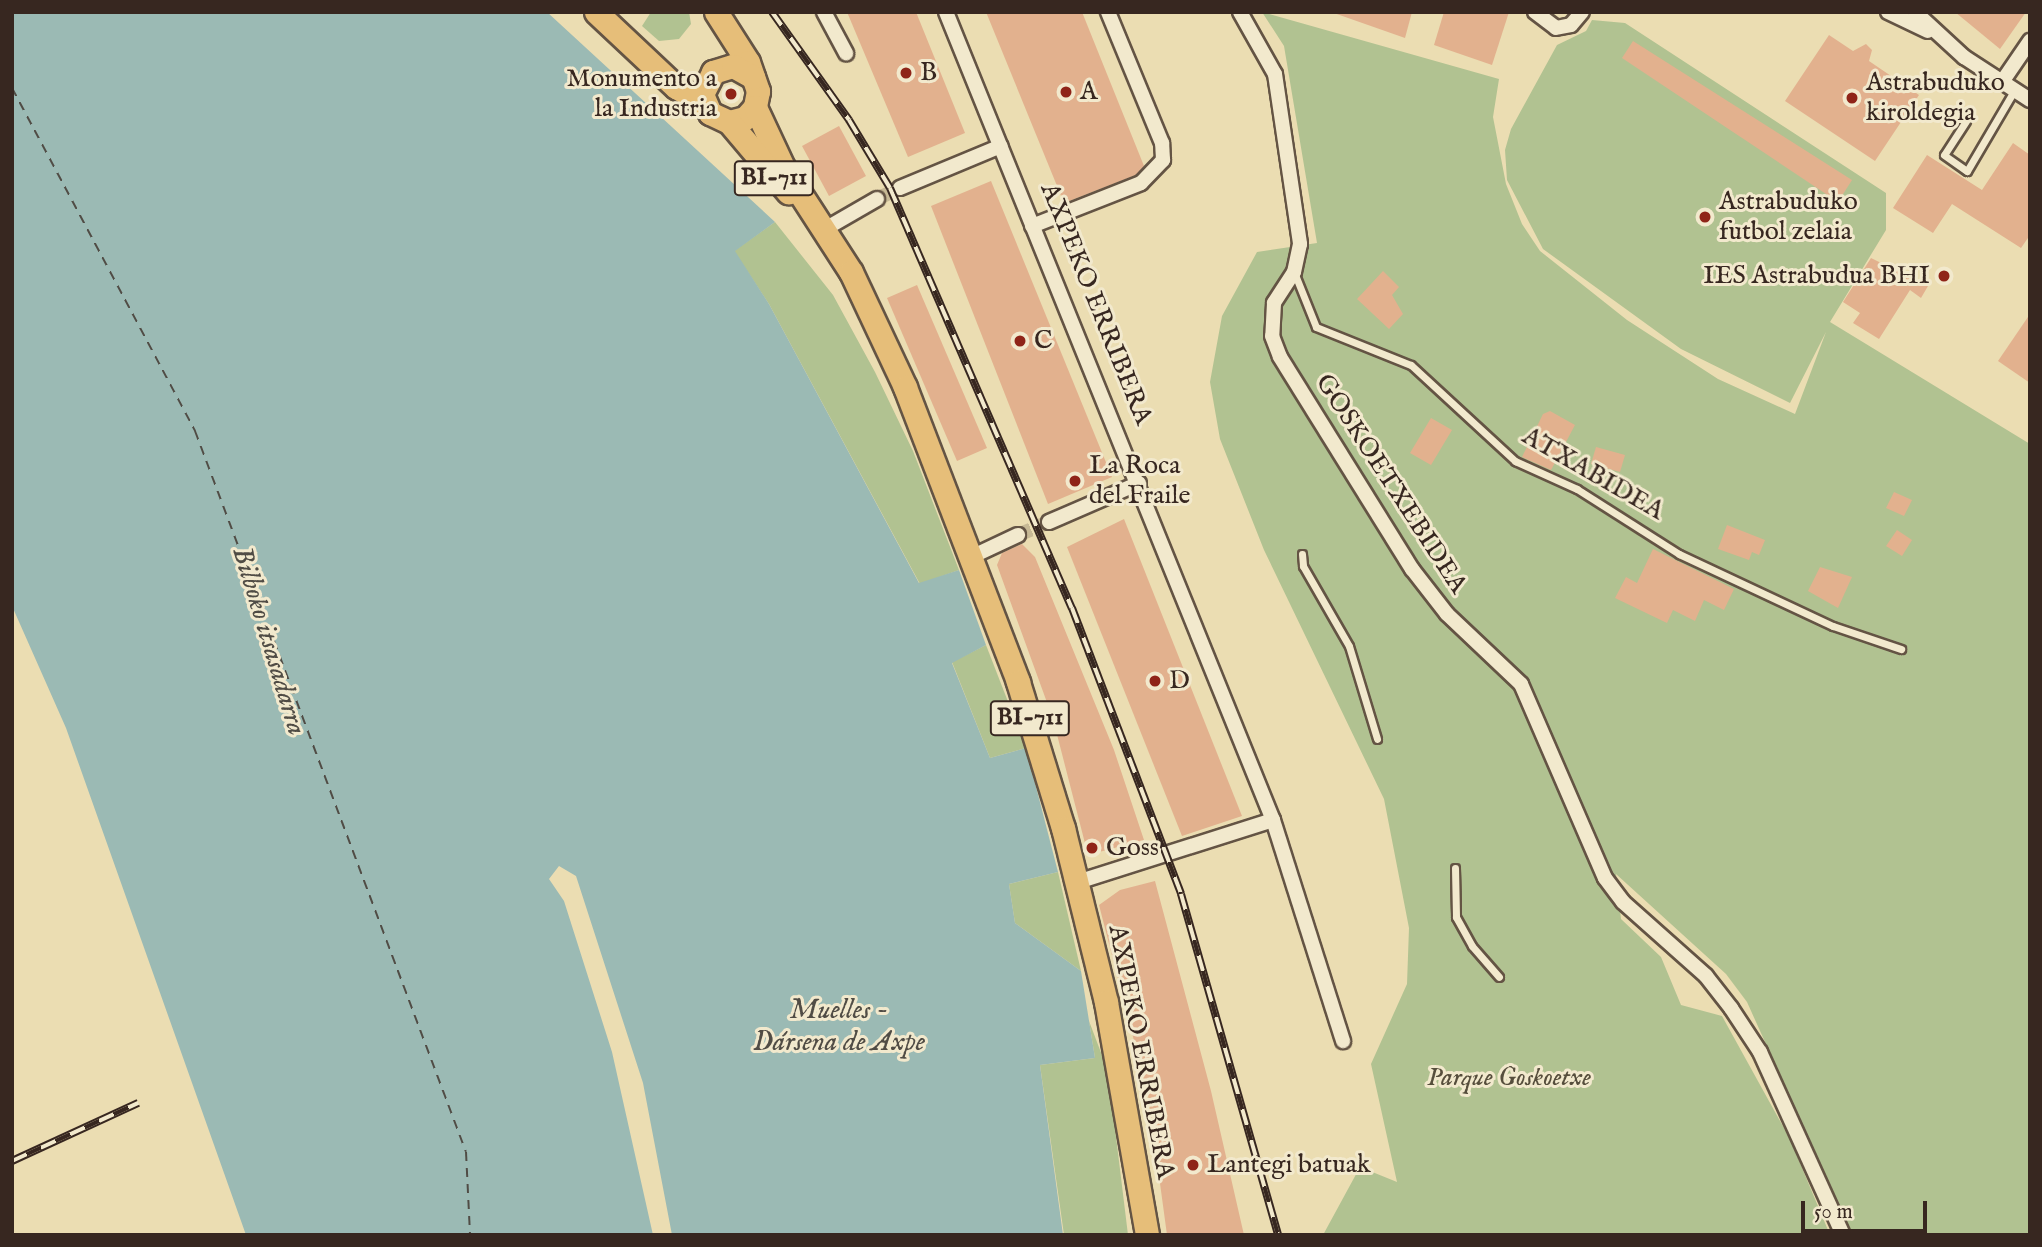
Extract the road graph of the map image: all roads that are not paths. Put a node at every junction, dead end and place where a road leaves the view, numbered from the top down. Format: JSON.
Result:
{"nodes":[{"id":1,"x":596,"y":12,"type":"edge"},
{"id":2,"x":608,"y":12,"type":"edge"},
{"id":3,"x":824,"y":12,"type":"edge"},
{"id":4,"x":946,"y":12,"type":"edge"},
{"id":5,"x":1108,"y":12,"type":"edge"},
{"id":6,"x":1240,"y":12,"type":"edge"},
{"id":7,"x":1535,"y":12,"type":"edge"},
{"id":8,"x":1582,"y":12,"type":"edge"},
{"id":9,"x":1888,"y":12,"type":"edge"},
{"id":10,"x":1915,"y":12,"type":"edge"},
{"id":11,"x":718,"y":15,"type":"edge"},
{"id":12,"x":1932,"y":33,"type":"junction"},
{"id":13,"x":2030,"y":41,"type":"edge"},
{"id":14,"x":846,"y":53,"type":"dead end"},
{"id":15,"x":713,"y":73,"type":"junction"},
{"id":16,"x":752,"y":77,"type":"junction"},
{"id":17,"x":2009,"y":86,"type":"junction"},
{"id":18,"x":2030,"y":100,"type":"edge"},
{"id":19,"x":704,"y":104,"type":"junction"},
{"id":20,"x":755,"y":107,"type":"junction"},
{"id":21,"x":1966,"y":121,"type":"dead end"},
{"id":22,"x":729,"y":122,"type":"junction"},
{"id":23,"x":1001,"y":146,"type":"junction"},
{"id":24,"x":900,"y":188,"type":"tunnel mouth"},
{"id":25,"x":877,"y":199,"type":"tunnel mouth"},
{"id":26,"x":1032,"y":226,"type":"junction"},
{"id":27,"x":825,"y":229,"type":"junction"},
{"id":28,"x":1294,"y":272,"type":"junction"},
{"id":29,"x":1139,"y":483,"type":"junction"},
{"id":30,"x":1049,"y":522,"type":"tunnel mouth"},
{"id":31,"x":1018,"y":535,"type":"tunnel mouth"},
{"id":32,"x":1302,"y":554,"type":"dead end"},
{"id":33,"x":971,"y":557,"type":"junction"},
{"id":34,"x":1901,"y":649,"type":"dead end"},
{"id":35,"x":1377,"y":739,"type":"dead end"},
{"id":36,"x":1273,"y":820,"type":"junction"},
{"id":37,"x":1455,"y":869,"type":"dead end"},
{"id":38,"x":1077,"y":882,"type":"junction"},
{"id":39,"x":1499,"y":977,"type":"dead end"},
{"id":40,"x":1343,"y":1041,"type":"dead end"},
{"id":41,"x":1147,"y":1235,"type":"edge"},
{"id":42,"x":1843,"y":1235,"type":"edge"}],
"edges":[{"from":1,"to":19,"type":"main road","number":"BI-711"},
{"from":2,"to":15,"type":"main road"},
{"from":3,"to":14,"type":"street"},
{"from":4,"to":23,"type":"street","name":"AXPEKO ERRIBERA"},
{"from":5,"to":26,"type":"street"},
{"from":6,"to":28,"type":"street"},
{"from":7,"to":8,"type":"street"},
{"from":9,"to":12,"type":"street"},
{"from":10,"to":12,"type":"street"},
{"from":11,"to":15,"type":"main road"},
{"from":11,"to":16,"type":"main road"},
{"from":12,"to":17,"type":"street"},
{"from":13,"to":17,"type":"street"},
{"from":15,"to":16,"type":"main road"},
{"from":15,"to":19,"type":"main road"},
{"from":16,"to":20,"type":"main road","number":"BI-711"},
{"from":17,"to":18,"type":"street"},
{"from":17,"to":21,"type":"lane"},
{"from":19,"to":22,"type":"main road","number":"BI-711"},
{"from":20,"to":22,"type":"main road","number":"BI-711"},
{"from":20,"to":27,"type":"main road","name":"AXPEKO ERRIBERA","number":"BI-711"},
{"from":22,"to":27,"type":"main road","name":"AXPEKO ERRIBERA","number":"BI-711"},
{"from":23,"to":24,"type":"street"},
{"from":23,"to":26,"type":"street","name":"AXPEKO ERRIBERA"},
{"from":25,"to":27,"type":"street"},
{"from":26,"to":29,"type":"street","name":"AXPEKO ERRIBERA"},
{"from":27,"to":33,"type":"main road","name":"AXPEKO ERRIBERA","number":"BI-711"},
{"from":28,"to":34,"type":"lane","name":"ATXABIDEA"},
{"from":28,"to":42,"type":"street","name":"GOSKOETXEBIDEA"},
{"from":29,"to":30,"type":"street"},
{"from":29,"to":36,"type":"street","name":"AXPEKO ERRIBERA"},
{"from":31,"to":33,"type":"street"},
{"from":32,"to":35,"type":"lane"},
{"from":33,"to":38,"type":"main road","name":"AXPEKO ERRIBERA","number":"BI-711"},
{"from":36,"to":38,"type":"street"},
{"from":36,"to":40,"type":"street","name":"AXPEKO ERRIBERA"},
{"from":37,"to":39,"type":"lane"},
{"from":38,"to":41,"type":"main road","name":"AXPEKO ERRIBERA","number":"BI-711"}]}
